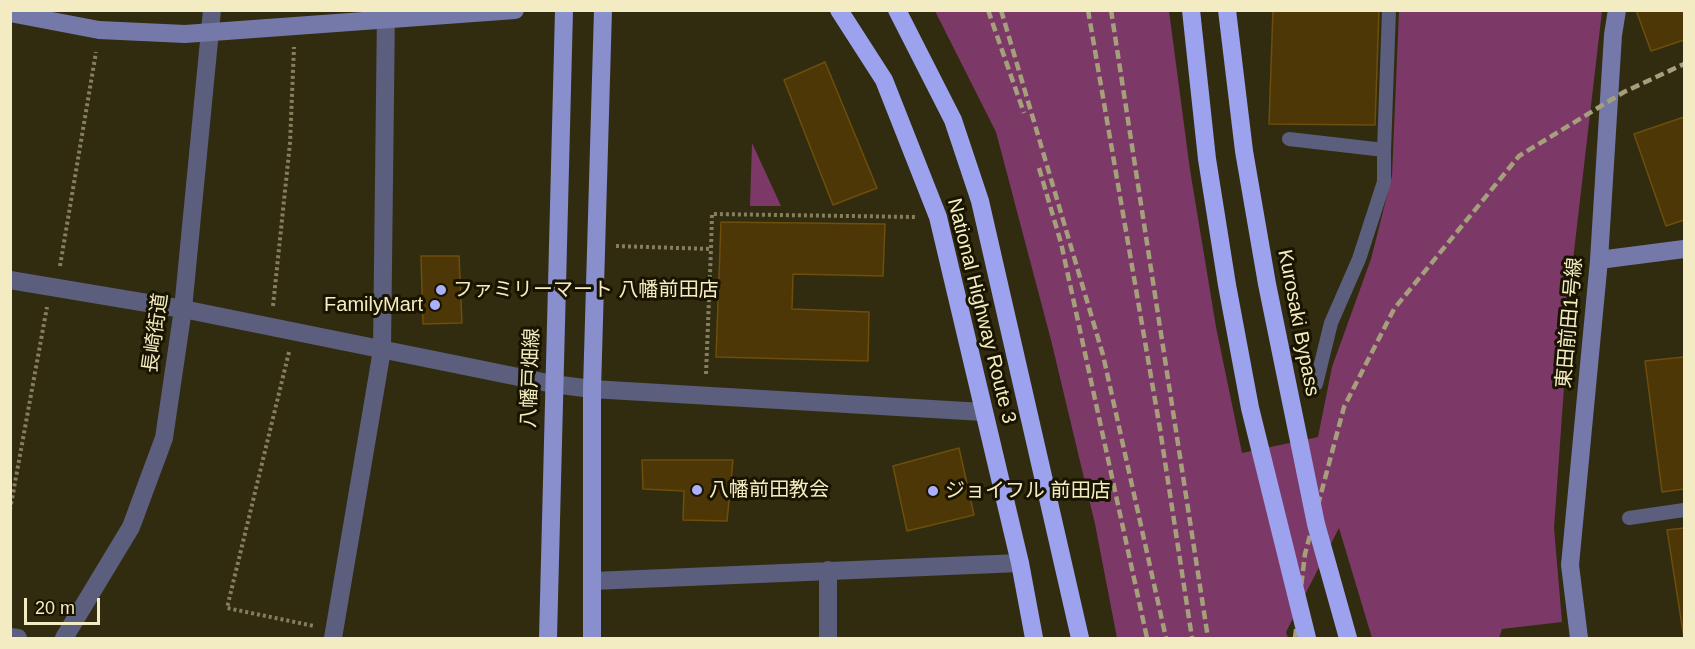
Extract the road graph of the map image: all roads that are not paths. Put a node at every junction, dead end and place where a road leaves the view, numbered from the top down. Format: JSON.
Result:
{"nodes":[{"id":1,"x":212,"y":10,"type":"edge"},
{"id":2,"x":515,"y":10,"type":"edge"},
{"id":3,"x":564,"y":10,"type":"edge"},
{"id":4,"x":603,"y":10,"type":"edge"},
{"id":5,"x":839,"y":10,"type":"edge"},
{"id":6,"x":897,"y":10,"type":"edge"},
{"id":7,"x":1191,"y":10,"type":"edge"},
{"id":8,"x":1227,"y":10,"type":"edge"},
{"id":9,"x":1389,"y":10,"type":"edge"},
{"id":10,"x":1617,"y":10,"type":"edge"},
{"id":11,"x":10,"y":13,"type":"edge"},
{"id":12,"x":386,"y":16,"type":"edge"},
{"id":13,"x":210,"y":32,"type":"junction"},
{"id":14,"x":1288,"y":139,"type":"dead end"},
{"id":15,"x":1384,"y":150,"type":"junction"},
{"id":16,"x":1684,"y":249,"type":"edge"},
{"id":17,"x":1599,"y":260,"type":"junction"},
{"id":18,"x":10,"y":280,"type":"edge"},
{"id":19,"x":183,"y":309,"type":"junction"},
{"id":20,"x":382,"y":350,"type":"junction"},
{"id":21,"x":553,"y":384,"type":"junction"},
{"id":22,"x":1316,"y":384,"type":"dead end"},
{"id":23,"x":592,"y":389,"type":"junction"},
{"id":24,"x":983,"y":412,"type":"junction"},
{"id":25,"x":1684,"y":510,"type":"edge"},
{"id":26,"x":1629,"y":518,"type":"dead end"},
{"id":27,"x":1020,"y":563,"type":"junction"},
{"id":28,"x":828,"y":570,"type":"junction"},
{"id":29,"x":593,"y":580,"type":"junction"},
{"id":30,"x":334,"y":634,"type":"edge"},
{"id":31,"x":10,"y":637,"type":"edge"},
{"id":32,"x":18,"y":639,"type":"edge"},
{"id":33,"x":64,"y":639,"type":"edge"},
{"id":34,"x":548,"y":639,"type":"edge"},
{"id":35,"x":592,"y":639,"type":"edge"},
{"id":36,"x":828,"y":639,"type":"edge"},
{"id":37,"x":1034,"y":639,"type":"edge"},
{"id":38,"x":1080,"y":639,"type":"edge"},
{"id":39,"x":1307,"y":639,"type":"edge"},
{"id":40,"x":1348,"y":639,"type":"edge"},
{"id":41,"x":1579,"y":639,"type":"edge"}],
"edges":[{"from":1,"to":13,"type":"street","name":"長崎街道"},
{"from":2,"to":12,"type":"street"},
{"from":3,"to":21,"type":"main road","name":"八幡戸畑線"},
{"from":4,"to":23,"type":"main road"},
{"from":5,"to":24,"type":"highway","name":"National Highway Route 3"},
{"from":6,"to":38,"type":"highway","name":"National Highway Route 3"},
{"from":7,"to":39,"type":"highway","bridge":true},
{"from":8,"to":40,"type":"highway","name":"Kurosaki Bypass","bridge":true},
{"from":9,"to":15,"type":"lane"},
{"from":10,"to":17,"type":"street","name":"東田前田1号線"},
{"from":11,"to":13,"type":"street"},
{"from":12,"to":13,"type":"street"},
{"from":12,"to":20,"type":"street"},
{"from":13,"to":19,"type":"street","name":"長崎街道"},
{"from":14,"to":15,"type":"lane"},
{"from":15,"to":22,"type":"lane"},
{"from":16,"to":17,"type":"street"},
{"from":17,"to":41,"type":"street","name":"東田前田1号線"},
{"from":18,"to":19,"type":"street"},
{"from":19,"to":20,"type":"street"},
{"from":19,"to":33,"type":"street","name":"長崎街道"},
{"from":20,"to":21,"type":"street"},
{"from":20,"to":30,"type":"street"},
{"from":21,"to":23,"type":"street"},
{"from":21,"to":34,"type":"main road","name":"八幡戸畑線"},
{"from":23,"to":24,"type":"street"},
{"from":23,"to":29,"type":"main road"},
{"from":24,"to":27,"type":"highway","name":"National Highway Route 3"},
{"from":25,"to":26,"type":"lane"},
{"from":27,"to":28,"type":"street"},
{"from":27,"to":37,"type":"highway","name":"National Highway Route 3"},
{"from":28,"to":29,"type":"street"},
{"from":28,"to":36,"type":"street"},
{"from":29,"to":35,"type":"main road"},
{"from":31,"to":32,"type":"street"}]}
